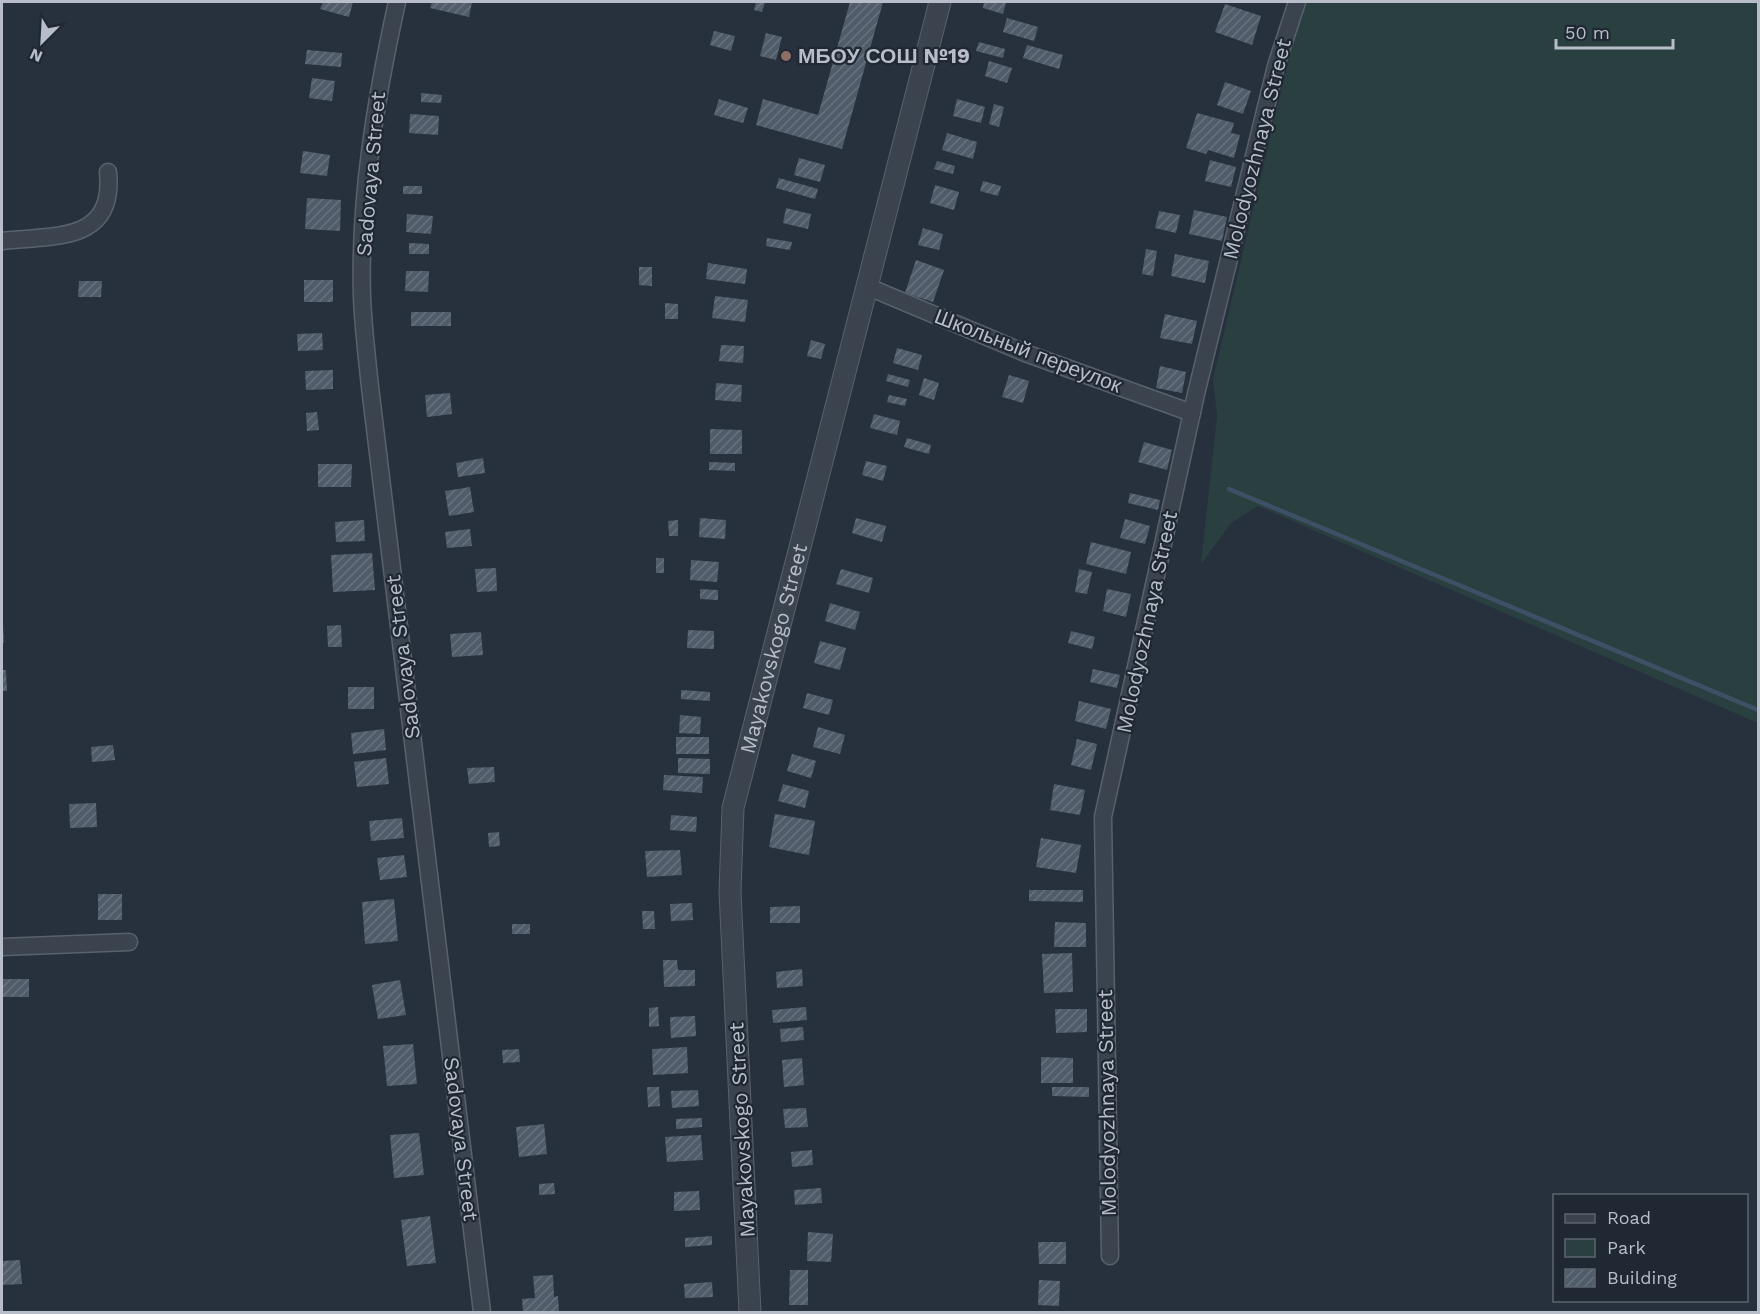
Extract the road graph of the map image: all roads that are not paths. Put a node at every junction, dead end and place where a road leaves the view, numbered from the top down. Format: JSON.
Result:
{"nodes":[{"id":1,"x":397,"y":2,"type":"edge"},
{"id":2,"x":940,"y":2,"type":"edge"},
{"id":3,"x":1297,"y":2,"type":"edge"},
{"id":4,"x":108,"y":171,"type":"dead end"},
{"id":5,"x":2,"y":241,"type":"edge"},
{"id":6,"x":866,"y":286,"type":"junction"},
{"id":7,"x":1192,"y":413,"type":"junction"},
{"id":8,"x":129,"y":942,"type":"dead end"},
{"id":9,"x":2,"y":947,"type":"edge"},
{"id":10,"x":1110,"y":1256,"type":"dead end"},
{"id":11,"x":482,"y":1312,"type":"edge"},
{"id":12,"x":750,"y":1312,"type":"edge"}],
"edges":[{"from":1,"to":11,"type":"street","name":"Sadovaya Street"},
{"from":2,"to":6,"type":"street","name":"Mayakovskogo Street"},
{"from":3,"to":7,"type":"street","name":"Molodyozhnaya Street"},
{"from":4,"to":5,"type":"street"},
{"from":6,"to":7,"type":"street","name":"Школьный переулок"},
{"from":6,"to":12,"type":"street","name":"Mayakovskogo Street"},
{"from":7,"to":10,"type":"street","name":"Molodyozhnaya Street"},
{"from":8,"to":9,"type":"street"}]}
